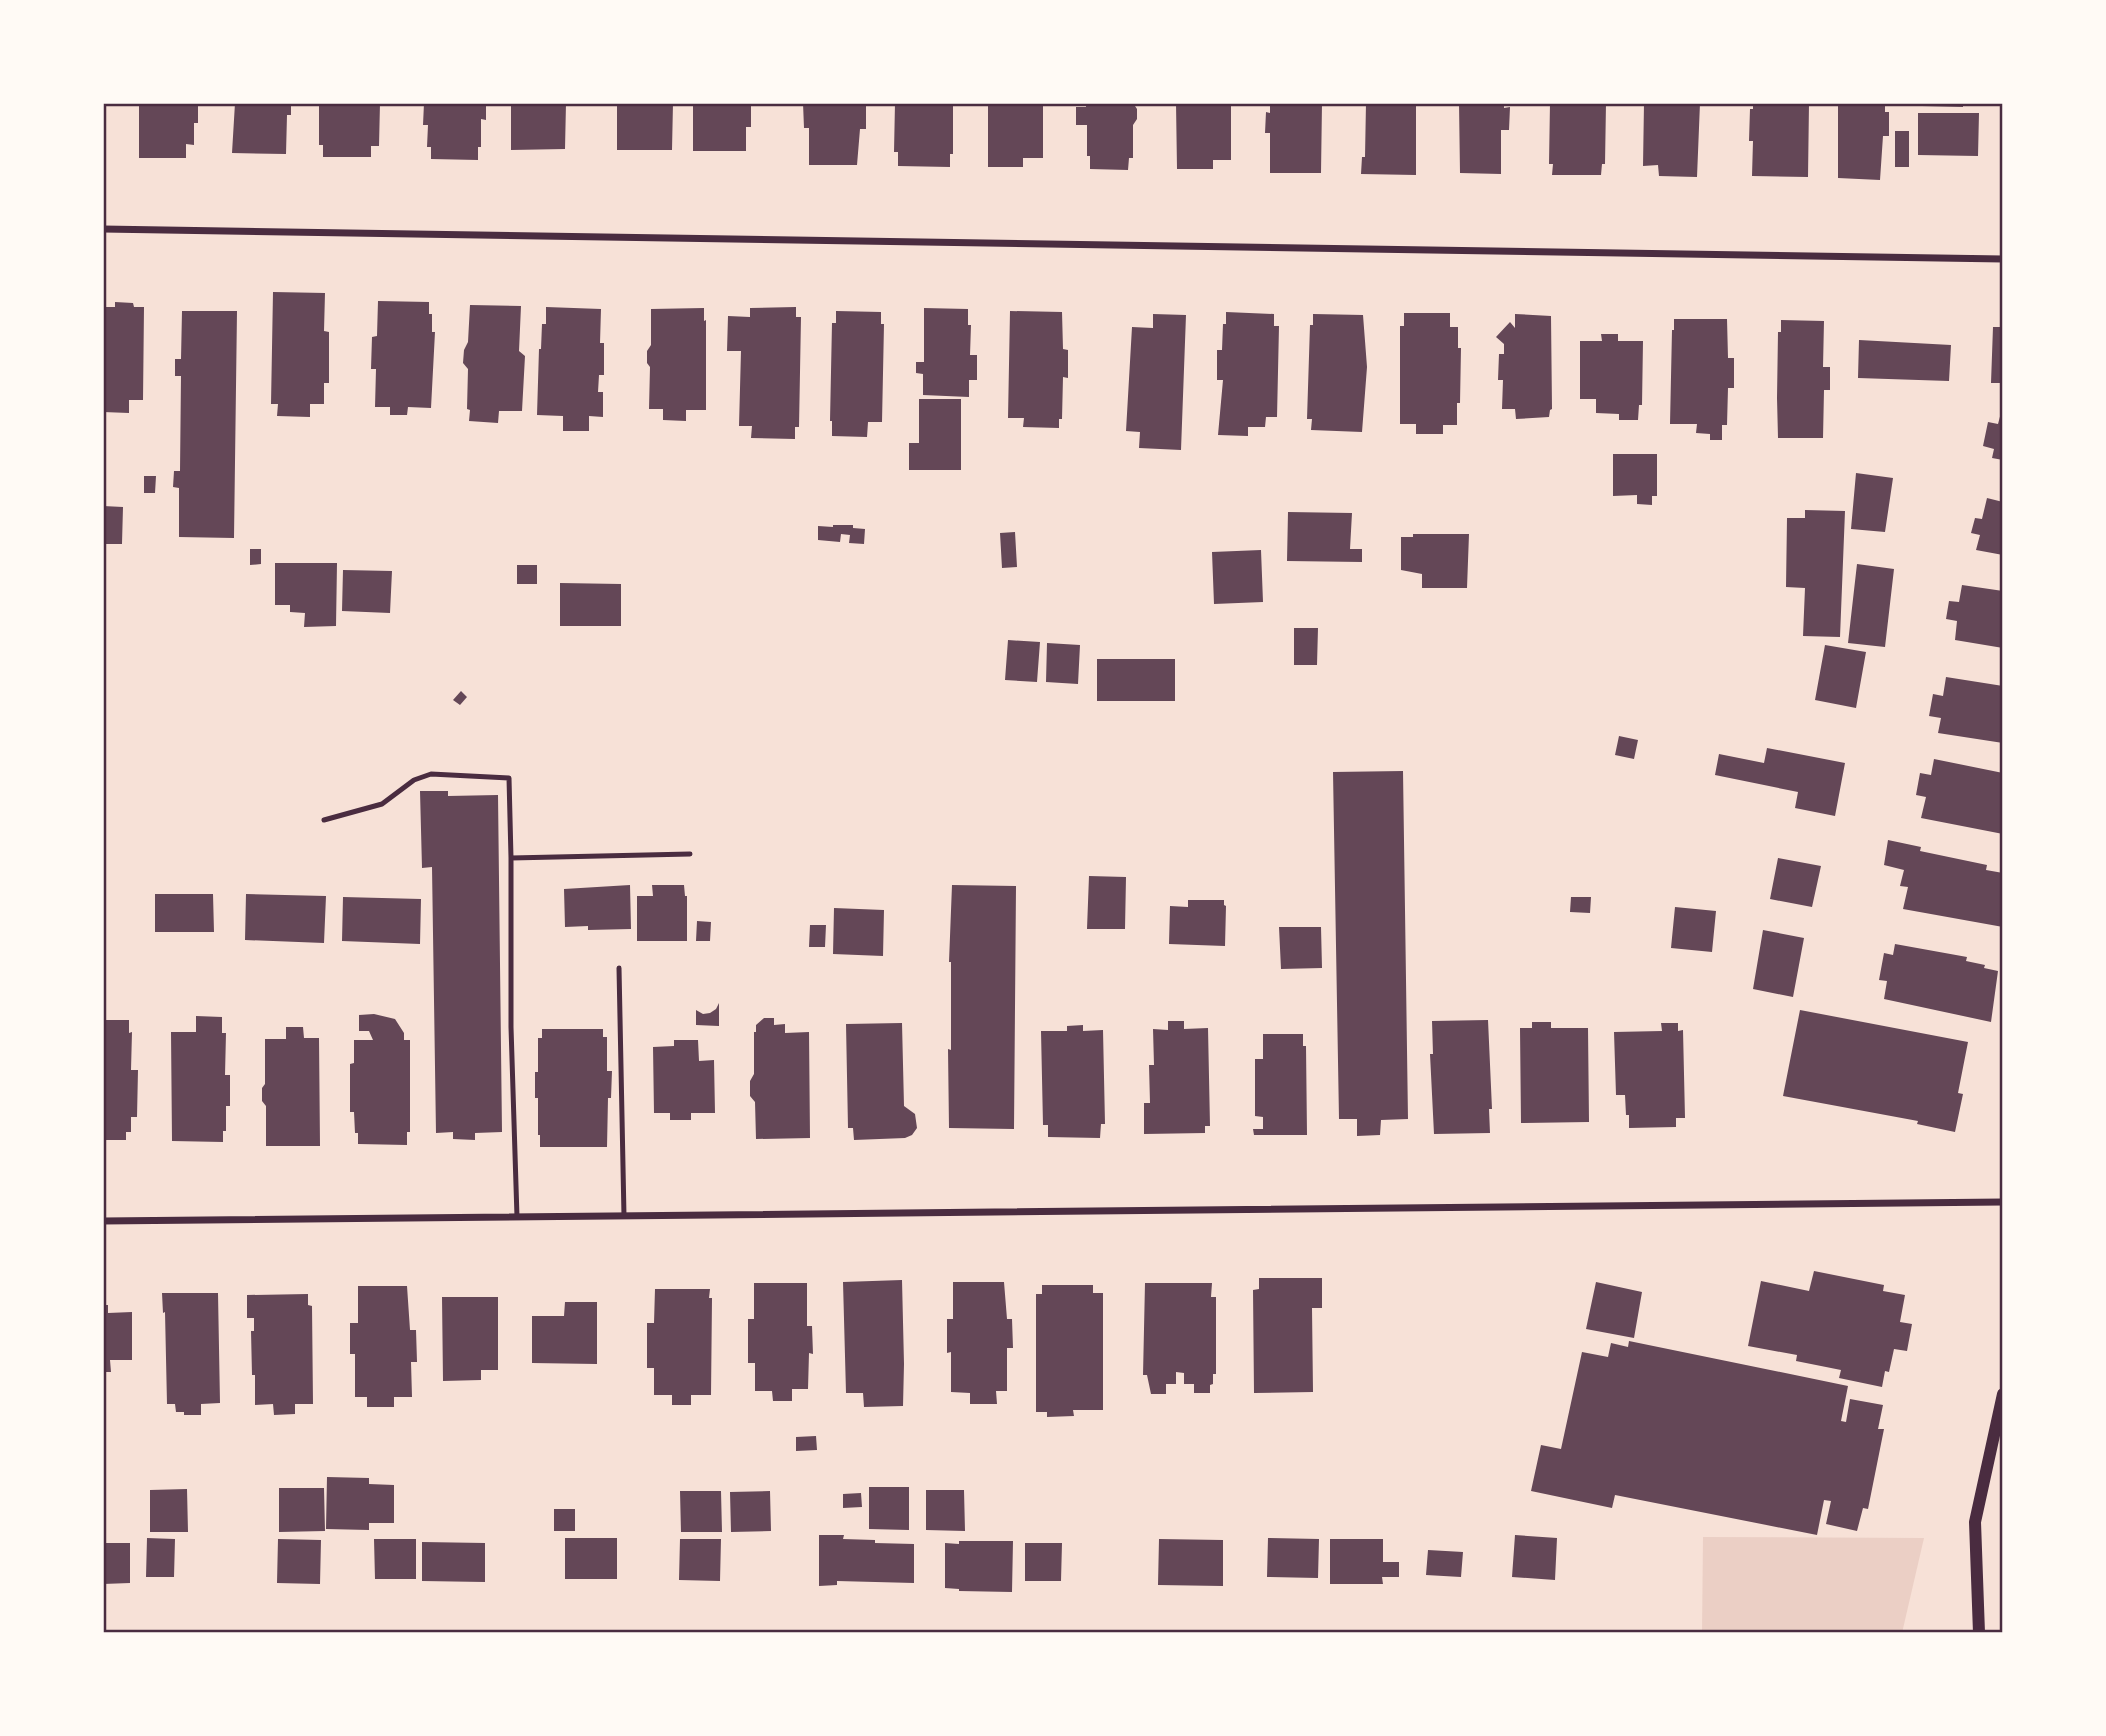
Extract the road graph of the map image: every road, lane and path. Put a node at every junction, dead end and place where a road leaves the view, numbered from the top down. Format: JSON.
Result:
{"nodes":[{"id":1,"x":103,"y":229,"type":"edge"},
{"id":2,"x":2003,"y":259,"type":"edge"},
{"id":3,"x":324,"y":820,"type":"dead end"},
{"id":4,"x":690,"y":854,"type":"dead end"},
{"id":5,"x":511,"y":858,"type":"junction"},
{"id":6,"x":619,"y":968,"type":"dead end"},
{"id":7,"x":2003,"y":1202,"type":"edge"},
{"id":8,"x":624,"y":1216,"type":"junction"},
{"id":9,"x":517,"y":1217,"type":"junction"},
{"id":10,"x":103,"y":1221,"type":"edge"},
{"id":11,"x":2003,"y":1394,"type":"edge"},
{"id":12,"x":1979,"y":1633,"type":"edge"}],
"edges":[{"from":1,"to":2,"type":"street"},
{"from":3,"to":5,"type":"lane"},
{"from":4,"to":5,"type":"lane"},
{"from":5,"to":9,"type":"lane"},
{"from":6,"to":8,"type":"lane"},
{"from":7,"to":8,"type":"street"},
{"from":8,"to":9,"type":"street"},
{"from":9,"to":10,"type":"street"},
{"from":11,"to":12,"type":"street"}]}
